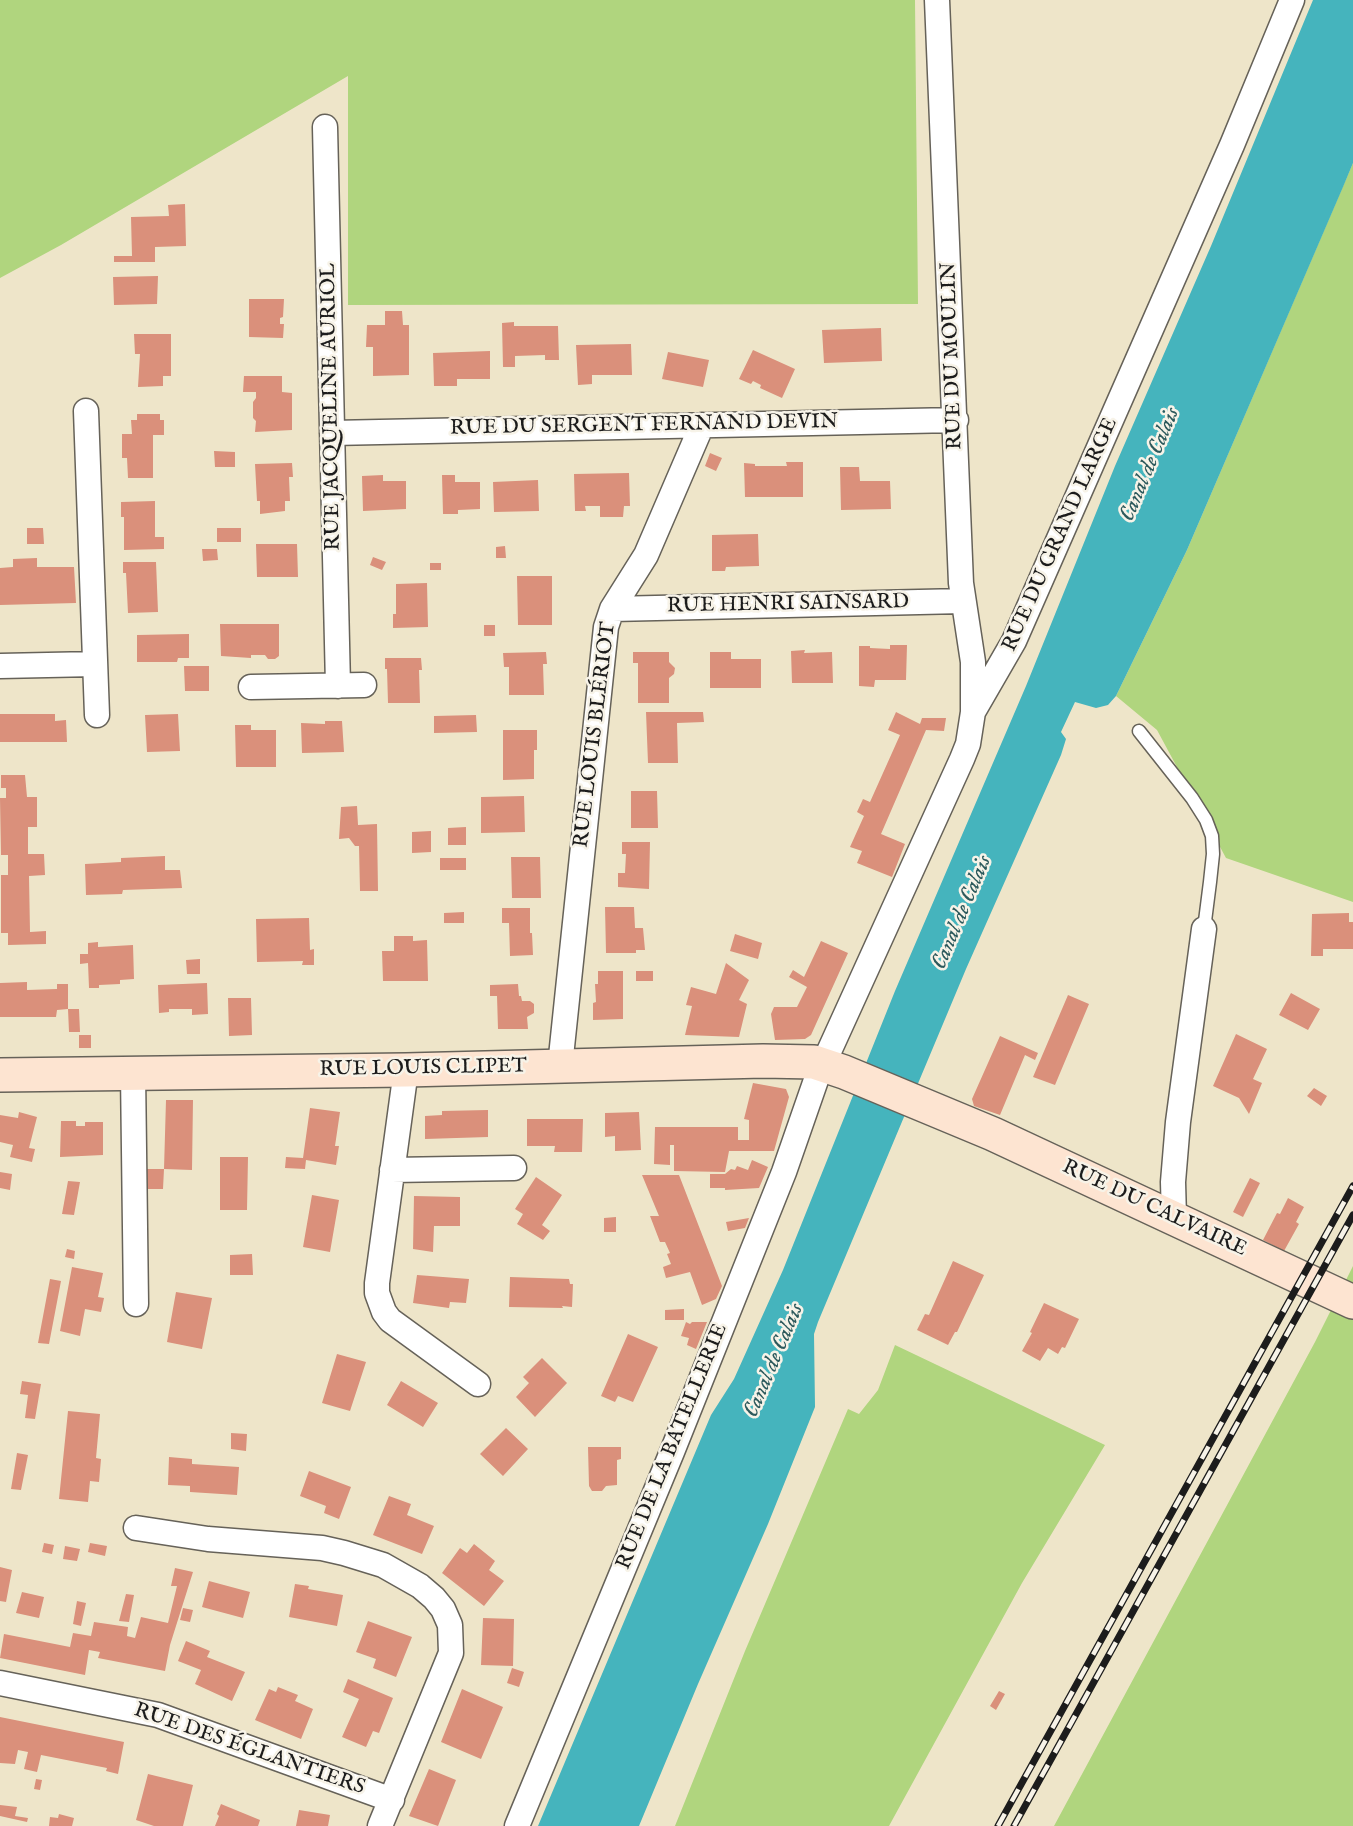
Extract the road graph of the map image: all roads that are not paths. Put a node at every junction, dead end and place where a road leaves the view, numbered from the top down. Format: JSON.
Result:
{"nodes":[{"id":1,"x":937,"y":0,"type":"edge"},
{"id":2,"x":1292,"y":0,"type":"edge"},
{"id":3,"x":325,"y":127,"type":"dead end"},
{"id":4,"x":86,"y":411,"type":"dead end"},
{"id":5,"x":956,"y":420,"type":"junction"},
{"id":6,"x":702,"y":425,"type":"junction"},
{"id":7,"x":332,"y":433,"type":"junction"},
{"id":8,"x":963,"y":601,"type":"junction"},
{"id":9,"x":612,"y":609,"type":"junction"},
{"id":10,"x":95,"y":664,"type":"junction"},
{"id":11,"x":0,"y":666,"type":"edge"},
{"id":12,"x":364,"y":685,"type":"dead end"},
{"id":13,"x":338,"y":686,"type":"junction"},
{"id":14,"x":251,"y":687,"type":"dead end"},
{"id":15,"x":974,"y":712,"type":"junction"},
{"id":16,"x":97,"y":715,"type":"dead end"},
{"id":17,"x":1139,"y":731,"type":"dead end"},
{"id":18,"x":1204,"y":929,"type":"joint"},
{"id":19,"x":560,"y":1066,"type":"junction"},
{"id":20,"x":833,"y":1068,"type":"junction"},
{"id":21,"x":406,"y":1070,"type":"junction"},
{"id":22,"x":134,"y":1073,"type":"junction"},
{"id":23,"x":0,"y":1075,"type":"edge"},
{"id":24,"x":514,"y":1168,"type":"dead end"},
{"id":25,"x":392,"y":1170,"type":"junction"},
{"id":26,"x":1174,"y":1218,"type":"junction"},
{"id":27,"x":1353,"y":1302,"type":"edge"},
{"id":28,"x":136,"y":1304,"type":"dead end"},
{"id":29,"x":478,"y":1384,"type":"dead end"},
{"id":30,"x":136,"y":1528,"type":"dead end"},
{"id":31,"x":0,"y":1683,"type":"edge"},
{"id":32,"x":392,"y":1800,"type":"junction"},
{"id":33,"x":380,"y":1826,"type":"edge"},
{"id":34,"x":517,"y":1826,"type":"edge"}],
"edges":[{"from":1,"to":5,"type":"street","name":"RUE DU MOULIN"},
{"from":2,"to":15,"type":"street","name":"RUE DU GRAND LARGE"},
{"from":3,"to":7,"type":"street","name":"RUE JACQUELINE AURIOL"},
{"from":4,"to":10,"type":"street"},
{"from":5,"to":6,"type":"street","name":"RUE DU SERGENT FERNAND DEVIN"},
{"from":5,"to":8,"type":"street","name":"RUE DU MOULIN"},
{"from":6,"to":7,"type":"street","name":"RUE DU SERGENT FERNAND DEVIN"},
{"from":6,"to":9,"type":"street","name":"RUE LOUIS BLÉRIOT"},
{"from":7,"to":13,"type":"street","name":"RUE JACQUELINE AURIOL"},
{"from":8,"to":9,"type":"street","name":"RUE HENRI SAINSARD"},
{"from":8,"to":15,"type":"street","name":"RUE DU MOULIN"},
{"from":9,"to":19,"type":"street","name":"RUE LOUIS BLÉRIOT"},
{"from":10,"to":11,"type":"street"},
{"from":10,"to":16,"type":"street"},
{"from":12,"to":13,"type":"street"},
{"from":13,"to":14,"type":"street"},
{"from":15,"to":20,"type":"street","name":"RUE DU GRAND LARGE"},
{"from":17,"to":18,"type":"lane"},
{"from":18,"to":26,"type":"street"},
{"from":19,"to":20,"type":"street","name":"RUE LOUIS CLIPET"},
{"from":19,"to":21,"type":"street","name":"RUE LOUIS CLIPET"},
{"from":20,"to":26,"type":"street","name":"RUE DU CALVAIRE"},
{"from":20,"to":34,"type":"street","name":"RUE DE LA BATELLERIE"},
{"from":21,"to":22,"type":"street","name":"RUE LOUIS CLIPET"},
{"from":21,"to":25,"type":"street"},
{"from":22,"to":23,"type":"street","name":"RUE LOUIS CLIPET"},
{"from":22,"to":28,"type":"street"},
{"from":24,"to":25,"type":"street"},
{"from":25,"to":29,"type":"street"},
{"from":26,"to":27,"type":"street","name":"RUE DU CALVAIRE"},
{"from":30,"to":32,"type":"street"},
{"from":31,"to":32,"type":"street","name":"RUE DES ÉGLANTIERS"},
{"from":32,"to":33,"type":"street"}]}
